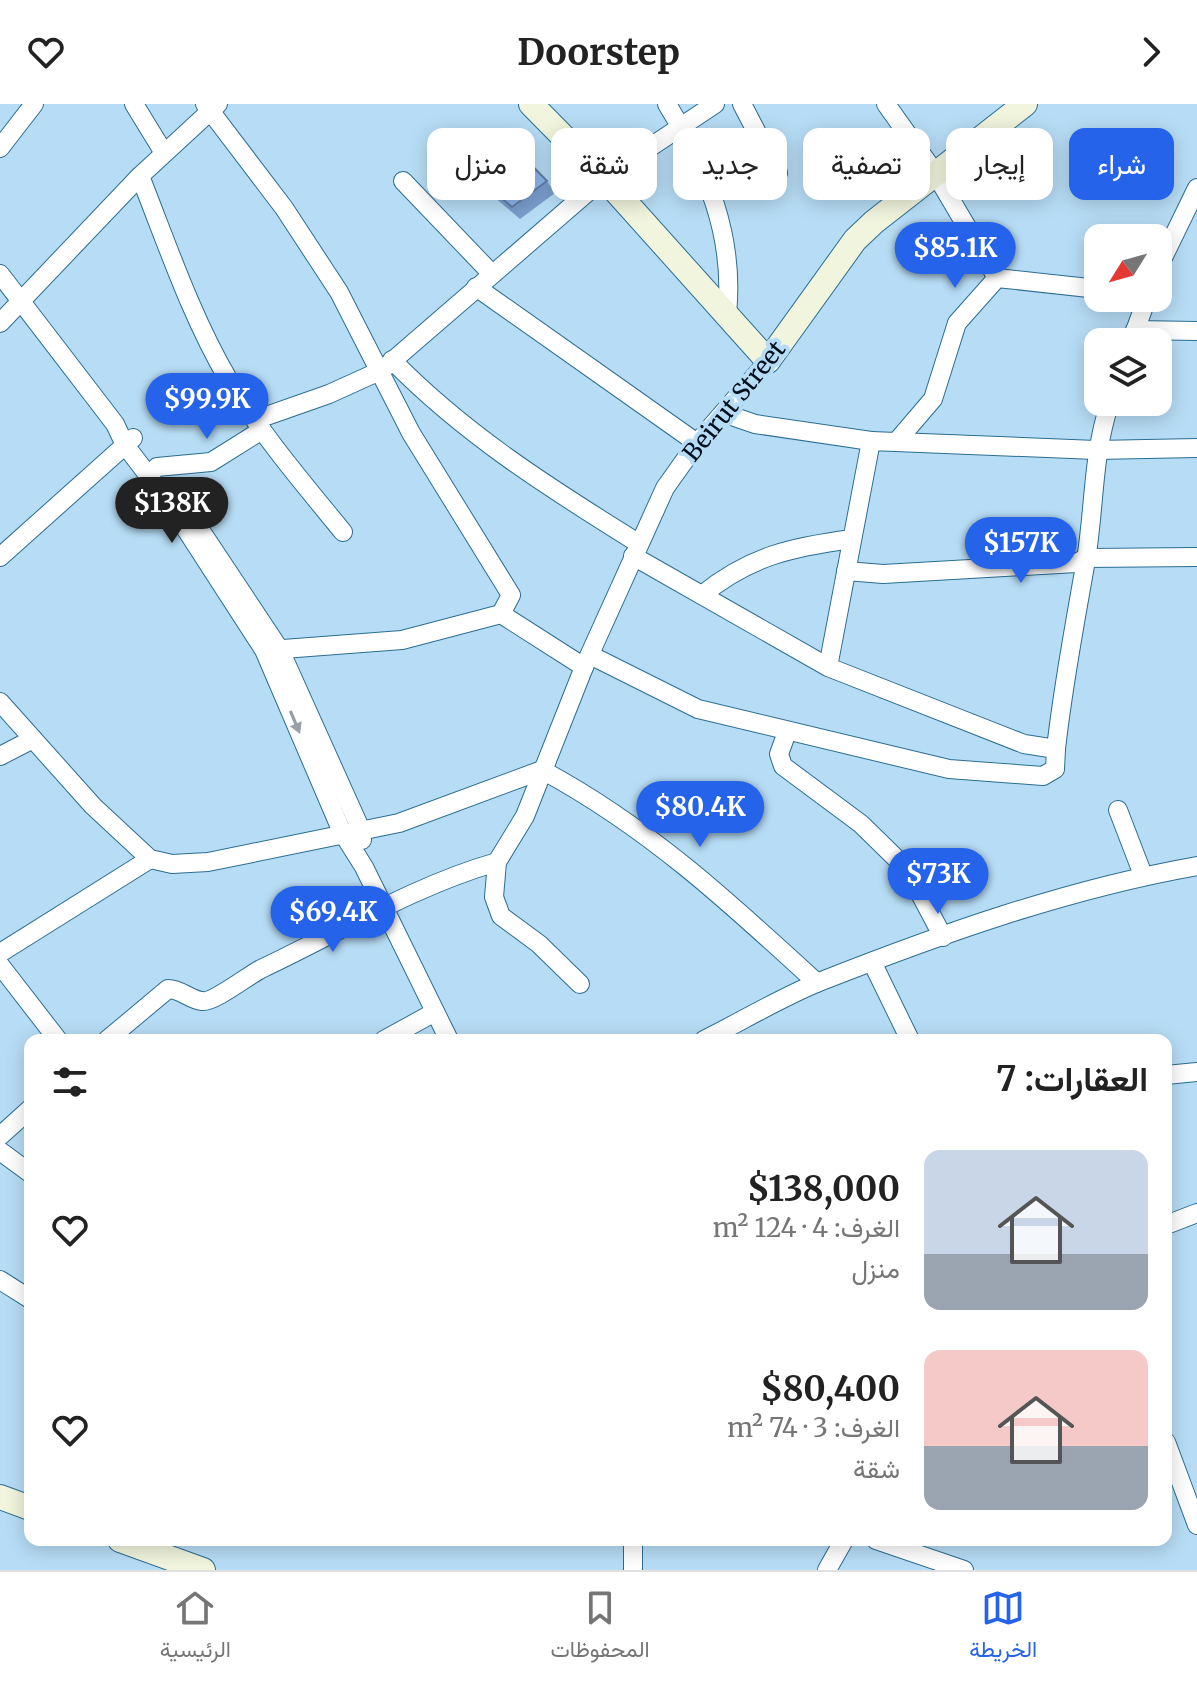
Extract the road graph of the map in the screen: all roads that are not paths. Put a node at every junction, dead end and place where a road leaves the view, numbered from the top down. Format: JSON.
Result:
{"nodes":[{"id":1,"x":34,"y":104,"type":"edge"},
{"id":2,"x":134,"y":104,"type":"edge"},
{"id":3,"x":531,"y":104,"type":"edge"},
{"id":4,"x":667,"y":104,"type":"edge"},
{"id":5,"x":715,"y":104,"type":"edge"},
{"id":6,"x":742,"y":104,"type":"edge"},
{"id":7,"x":886,"y":104,"type":"edge"},
{"id":8,"x":1025,"y":104,"type":"edge"},
{"id":9,"x":211,"y":106,"type":"edge"},
{"id":10,"x":680,"y":125,"type":"junction"},
{"id":11,"x":555,"y":128,"type":"edge"},
{"id":12,"x":755,"y":128,"type":"edge"},
{"id":13,"x":657,"y":141,"type":"edge"},
{"id":14,"x":0,"y":148,"type":"edge"},
{"id":15,"x":164,"y":153,"type":"junction"},
{"id":16,"x":935,"y":173,"type":"junction"},
{"id":17,"x":140,"y":176,"type":"junction"},
{"id":18,"x":403,"y":181,"type":"dead end"},
{"id":19,"x":1197,"y":188,"type":"edge"},
{"id":20,"x":578,"y":200,"type":"edge"},
{"id":21,"x":624,"y":200,"type":"edge"},
{"id":22,"x":1172,"y":239,"type":"edge"},
{"id":23,"x":491,"y":273,"type":"junction"},
{"id":24,"x":0,"y":274,"type":"edge"},
{"id":25,"x":997,"y":278,"type":"junction"},
{"id":26,"x":476,"y":287,"type":"junction"},
{"id":27,"x":1084,"y":287,"type":"edge"},
{"id":28,"x":23,"y":299,"type":"junction"},
{"id":29,"x":727,"y":314,"type":"junction"},
{"id":30,"x":0,"y":323,"type":"edge"},
{"id":31,"x":1197,"y":331,"type":"edge"},
{"id":32,"x":1172,"y":333,"type":"edge"},
{"id":33,"x":768,"y":361,"type":"junction"},
{"id":34,"x":387,"y":365,"type":"junction"},
{"id":35,"x":723,"y":413,"type":"junction"},
{"id":36,"x":1106,"y":416,"type":"edge"},
{"id":37,"x":259,"y":425,"type":"junction"},
{"id":38,"x":129,"y":441,"type":"junction"},
{"id":39,"x":871,"y":441,"type":"junction"},
{"id":40,"x":897,"y":441,"type":"junction"},
{"id":41,"x":697,"y":443,"type":"junction"},
{"id":42,"x":1197,"y":448,"type":"edge"},
{"id":43,"x":1096,"y":450,"type":"junction"},
{"id":44,"x":157,"y":467,"type":"junction"},
{"id":45,"x":343,"y":532,"type":"dead end"},
{"id":46,"x":852,"y":539,"type":"junction"},
{"id":47,"x":636,"y":549,"type":"junction"},
{"id":48,"x":0,"y":557,"type":"edge"},
{"id":49,"x":1197,"y":557,"type":"edge"},
{"id":50,"x":1086,"y":558,"type":"junction"},
{"id":51,"x":846,"y":571,"type":"junction"},
{"id":52,"x":702,"y":595,"type":"junction"},
{"id":53,"x":501,"y":614,"type":"junction"},
{"id":54,"x":272,"y":650,"type":"junction"},
{"id":55,"x":587,"y":661,"type":"junction"},
{"id":56,"x":828,"y":667,"type":"junction"},
{"id":57,"x":0,"y":702,"type":"edge"},
{"id":58,"x":787,"y":732,"type":"junction"},
{"id":59,"x":33,"y":739,"type":"junction"},
{"id":60,"x":1056,"y":749,"type":"junction"},
{"id":61,"x":0,"y":756,"type":"edge"},
{"id":62,"x":542,"y":770,"type":"junction"},
{"id":63,"x":1118,"y":810,"type":"dead end"},
{"id":64,"x":361,"y":830,"type":"junction"},
{"id":65,"x":342,"y":832,"type":"junction"},
{"id":66,"x":150,"y":859,"type":"junction"},
{"id":67,"x":497,"y":862,"type":"junction"},
{"id":68,"x":1197,"y":866,"type":"edge"},
{"id":69,"x":364,"y":867,"type":"junction"},
{"id":70,"x":1143,"y":875,"type":"junction"},
{"id":71,"x":383,"y":907,"type":"junction"},
{"id":72,"x":943,"y":937,"type":"junction"},
{"id":73,"x":0,"y":953,"type":"edge"},
{"id":74,"x":873,"y":964,"type":"junction"},
{"id":75,"x":0,"y":965,"type":"edge"},
{"id":76,"x":817,"y":983,"type":"junction"},
{"id":77,"x":580,"y":984,"type":"dead end"},
{"id":78,"x":435,"y":1012,"type":"junction"},
{"id":79,"x":53,"y":1034,"type":"edge"},
{"id":80,"x":114,"y":1034,"type":"edge"},
{"id":81,"x":395,"y":1034,"type":"edge"},
{"id":82,"x":446,"y":1034,"type":"edge"},
{"id":83,"x":716,"y":1034,"type":"edge"},
{"id":84,"x":907,"y":1034,"type":"edge"},
{"id":85,"x":1197,"y":1072,"type":"edge"},
{"id":86,"x":1172,"y":1074,"type":"edge"},
{"id":87,"x":24,"y":1114,"type":"edge"},
{"id":88,"x":0,"y":1136,"type":"edge"},
{"id":89,"x":0,"y":1151,"type":"edge"},
{"id":90,"x":24,"y":1169,"type":"edge"},
{"id":91,"x":1197,"y":1213,"type":"edge"},
{"id":92,"x":1172,"y":1223,"type":"edge"},
{"id":93,"x":0,"y":1280,"type":"edge"},
{"id":94,"x":24,"y":1295,"type":"edge"},
{"id":95,"x":1172,"y":1458,"type":"edge"},
{"id":96,"x":0,"y":1497,"type":"edge"},
{"id":97,"x":24,"y":1506,"type":"edge"},
{"id":98,"x":1197,"y":1525,"type":"edge"},
{"id":99,"x":133,"y":1546,"type":"edge"},
{"id":100,"x":633,"y":1546,"type":"edge"},
{"id":101,"x":841,"y":1546,"type":"edge"},
{"id":102,"x":905,"y":1546,"type":"edge"},
{"id":103,"x":176,"y":1566,"type":"edge"},
{"id":104,"x":203,"y":1570,"type":"edge"},
{"id":105,"x":633,"y":1570,"type":"edge"},
{"id":106,"x":827,"y":1570,"type":"edge"},
{"id":107,"x":964,"y":1570,"type":"edge"}],
"edges":[{"from":1,"to":14,"type":"street"},
{"from":2,"to":15,"type":"street"},
{"from":3,"to":11,"type":"street"},
{"from":4,"to":10,"type":"street"},
{"from":5,"to":10,"type":"street"},
{"from":6,"to":12,"type":"street"},
{"from":7,"to":16,"type":"street"},
{"from":8,"to":16,"type":"street","name":"Beirut Street"},
{"from":9,"to":15,"type":"street"},
{"from":9,"to":34,"type":"street"},
{"from":10,"to":13,"type":"street"},
{"from":10,"to":29,"type":"street"},
{"from":15,"to":17,"type":"street"},
{"from":16,"to":25,"type":"street"},
{"from":16,"to":33,"type":"street","name":"Beirut Street"},
{"from":17,"to":28,"type":"street"},
{"from":17,"to":37,"type":"street"},
{"from":18,"to":23,"type":"street"},
{"from":19,"to":22,"type":"street"},
{"from":20,"to":23,"type":"street"},
{"from":21,"to":29,"type":"street"},
{"from":23,"to":26,"type":"street"},
{"from":24,"to":28,"type":"street"},
{"from":25,"to":27,"type":"street"},
{"from":25,"to":40,"type":"street"},
{"from":26,"to":34,"type":"street"},
{"from":26,"to":41,"type":"street"},
{"from":28,"to":30,"type":"street"},
{"from":28,"to":38,"type":"street"},
{"from":29,"to":33,"type":"street"},
{"from":31,"to":32,"type":"street"},
{"from":33,"to":35,"type":"street","name":"Beirut Street"},
{"from":34,"to":37,"type":"street"},
{"from":34,"to":47,"type":"street"},
{"from":34,"to":53,"type":"street"},
{"from":35,"to":39,"type":"street"},
{"from":35,"to":41,"type":"street","name":"Beirut Street"},
{"from":36,"to":43,"type":"street"},
{"from":37,"to":44,"type":"street"},
{"from":37,"to":45,"type":"street"},
{"from":38,"to":44,"type":"street"},
{"from":38,"to":48,"type":"street"},
{"from":38,"to":54,"type":"street"},
{"from":39,"to":40,"type":"street"},
{"from":39,"to":46,"type":"street"},
{"from":40,"to":43,"type":"street"},
{"from":41,"to":47,"type":"street","name":"Beirut Street"},
{"from":42,"to":43,"type":"street"},
{"from":43,"to":50,"type":"street"},
{"from":44,"to":54,"type":"street"},
{"from":46,"to":51,"type":"street"},
{"from":46,"to":52,"type":"street"},
{"from":47,"to":52,"type":"street"},
{"from":47,"to":55,"type":"street","name":"Beirut Street"},
{"from":49,"to":50,"type":"street"},
{"from":50,"to":51,"type":"street"},
{"from":50,"to":60,"type":"street"},
{"from":51,"to":56,"type":"street"},
{"from":52,"to":56,"type":"street"},
{"from":53,"to":54,"type":"street"},
{"from":53,"to":55,"type":"street"},
{"from":54,"to":64,"type":"street"},
{"from":54,"to":65,"type":"street","one_way":true},
{"from":55,"to":58,"type":"street"},
{"from":55,"to":62,"type":"street","name":"Beirut Street"},
{"from":56,"to":60,"type":"street"},
{"from":57,"to":59,"type":"street"},
{"from":58,"to":60,"type":"street"},
{"from":58,"to":72,"type":"street"},
{"from":59,"to":61,"type":"street"},
{"from":59,"to":66,"type":"street"},
{"from":62,"to":64,"type":"street"},
{"from":62,"to":67,"type":"street","name":"Beirut Street"},
{"from":62,"to":76,"type":"street"},
{"from":63,"to":70,"type":"street"},
{"from":64,"to":65,"type":"street"},
{"from":64,"to":69,"type":"street"},
{"from":65,"to":66,"type":"street"},
{"from":65,"to":69,"type":"street"},
{"from":66,"to":73,"type":"street"},
{"from":67,"to":71,"type":"street"},
{"from":67,"to":77,"type":"street"},
{"from":68,"to":70,"type":"street"},
{"from":69,"to":71,"type":"street"},
{"from":70,"to":72,"type":"street"},
{"from":71,"to":78,"type":"street"},
{"from":71,"to":80,"type":"street"},
{"from":72,"to":74,"type":"street"},
{"from":74,"to":76,"type":"street"},
{"from":74,"to":84,"type":"street"},
{"from":75,"to":79,"type":"street"},
{"from":76,"to":83,"type":"street"},
{"from":78,"to":81,"type":"street"},
{"from":78,"to":82,"type":"street"},
{"from":85,"to":86,"type":"street"},
{"from":87,"to":88,"type":"street"},
{"from":89,"to":90,"type":"street"},
{"from":91,"to":92,"type":"street"},
{"from":93,"to":94,"type":"street"},
{"from":95,"to":98,"type":"street"},
{"from":96,"to":97,"type":"street"},
{"from":99,"to":103,"type":"street"},
{"from":100,"to":105,"type":"street"},
{"from":101,"to":106,"type":"street"},
{"from":102,"to":107,"type":"street"},
{"from":103,"to":104,"type":"street"}]}
